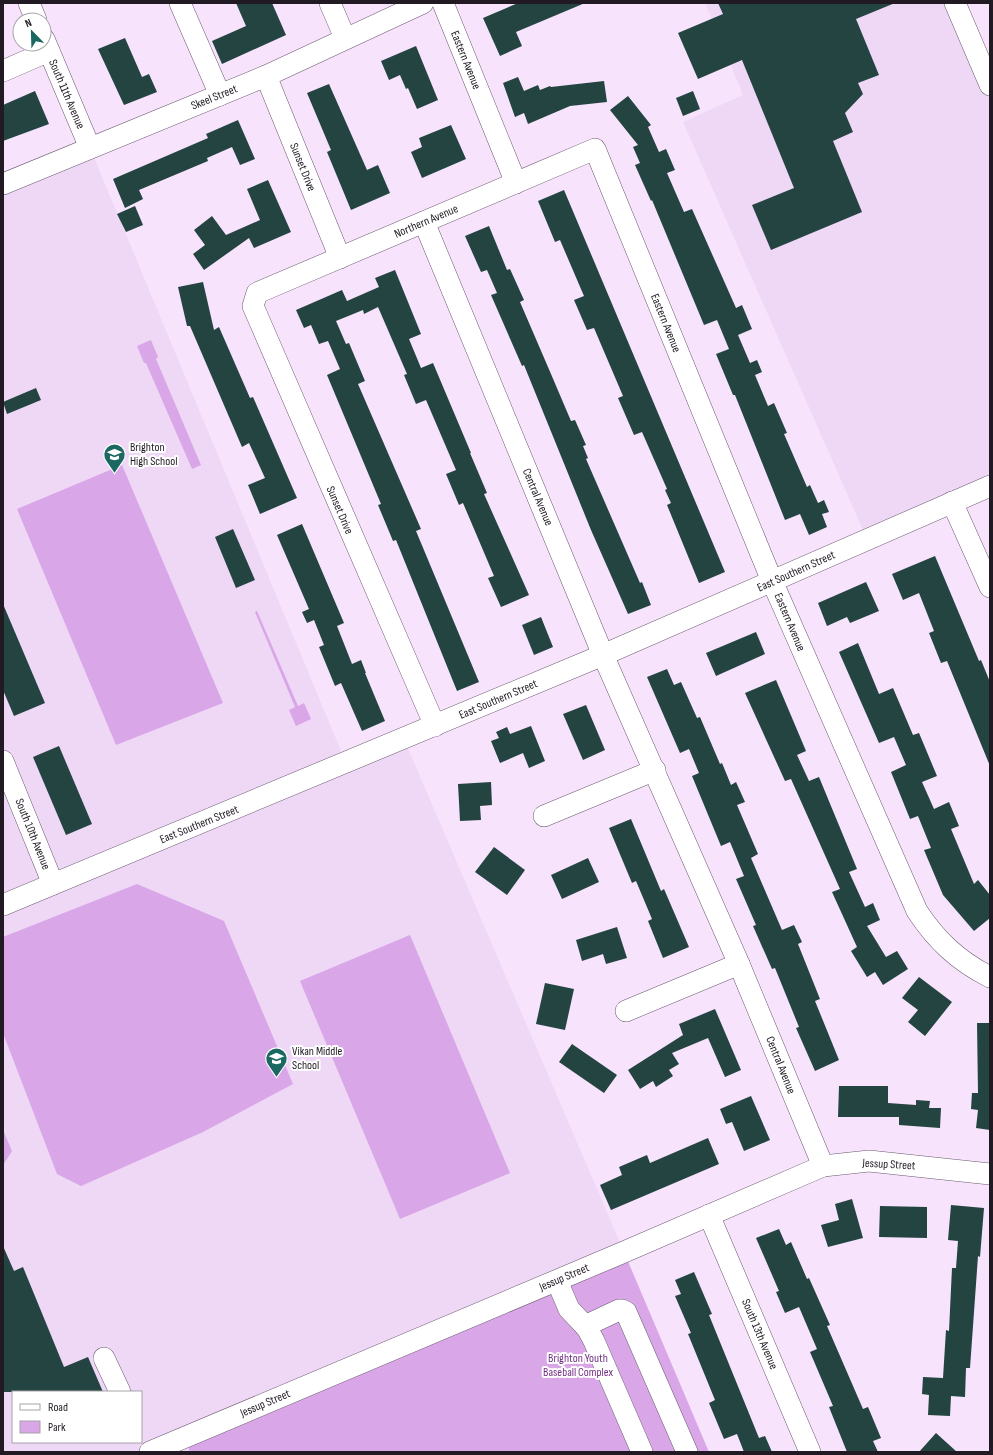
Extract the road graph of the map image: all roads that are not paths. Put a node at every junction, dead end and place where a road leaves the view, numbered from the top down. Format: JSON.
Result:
{"nodes":[{"id":1,"x":180,"y":3,"type":"edge"},
{"id":2,"x":330,"y":3,"type":"edge"},
{"id":3,"x":423,"y":3,"type":"edge"},
{"id":4,"x":443,"y":3,"type":"edge"},
{"id":5,"x":955,"y":3,"type":"edge"},
{"id":6,"x":345,"y":38,"type":"junction"},
{"id":7,"x":35,"y":52,"type":"edge"},
{"id":8,"x":50,"y":52,"type":"edge"},
{"id":9,"x":3,"y":71,"type":"edge"},
{"id":10,"x":266,"y":76,"type":"junction"},
{"id":11,"x":990,"y":85,"type":"edge"},
{"id":12,"x":220,"y":95,"type":"junction"},
{"id":13,"x":90,"y":148,"type":"junction"},
{"id":14,"x":594,"y":149,"type":"joint"},
{"id":15,"x":516,"y":183,"type":"junction"},
{"id":16,"x":3,"y":184,"type":"edge"},
{"id":17,"x":424,"y":222,"type":"junction"},
{"id":18,"x":340,"y":258,"type":"junction"},
{"id":19,"x":257,"y":293,"type":"joint"},
{"id":20,"x":990,"y":486,"type":"edge"},
{"id":21,"x":952,"y":502,"type":"junction"},
{"id":22,"x":772,"y":581,"type":"junction"},
{"id":23,"x":990,"y":587,"type":"edge"},
{"id":24,"x":604,"y":655,"type":"junction"},
{"id":25,"x":435,"y":726,"type":"junction"},
{"id":26,"x":3,"y":761,"type":"edge"},
{"id":27,"x":655,"y":770,"type":"junction"},
{"id":28,"x":544,"y":816,"type":"dead end"},
{"id":29,"x":53,"y":884,"type":"junction"},
{"id":30,"x":3,"y":905,"type":"edge"},
{"id":31,"x":739,"y":964,"type":"junction"},
{"id":32,"x":990,"y":977,"type":"edge"},
{"id":33,"x":626,"y":1012,"type":"dead end"},
{"id":34,"x":822,"y":1166,"type":"junction"},
{"id":35,"x":990,"y":1174,"type":"edge"},
{"id":36,"x":709,"y":1215,"type":"junction"},
{"id":37,"x":557,"y":1280,"type":"junction"},
{"id":38,"x":584,"y":1326,"type":"junction"},
{"id":39,"x":104,"y":1358,"type":"dead end"},
{"id":40,"x":120,"y":1391,"type":"edge"},
{"id":41,"x":142,"y":1442,"type":"edge"},
{"id":42,"x":146,"y":1452,"type":"edge"},
{"id":43,"x":150,"y":1452,"type":"edge"},
{"id":44,"x":642,"y":1452,"type":"edge"},
{"id":45,"x":687,"y":1452,"type":"edge"},
{"id":46,"x":810,"y":1452,"type":"edge"}],
"edges":[{"from":1,"to":12,"type":"street"},
{"from":2,"to":6,"type":"street"},
{"from":3,"to":6,"type":"street","name":"Skeel Street"},
{"from":4,"to":15,"type":"street","name":"Eastern Avenue"},
{"from":5,"to":11,"type":"street"},
{"from":6,"to":10,"type":"street","name":"Skeel Street"},
{"from":7,"to":9,"type":"street"},
{"from":8,"to":13,"type":"street","name":"South 11th Avenue"},
{"from":10,"to":12,"type":"street","name":"Skeel Street"},
{"from":10,"to":18,"type":"street","name":"Sunset Drive"},
{"from":12,"to":13,"type":"street","name":"Skeel Street"},
{"from":13,"to":16,"type":"street","name":"Skeel Street"},
{"from":14,"to":15,"type":"street","name":"Northern Avenue"},
{"from":14,"to":22,"type":"street","name":"Eastern Avenue"},
{"from":15,"to":17,"type":"street","name":"Northern Avenue"},
{"from":17,"to":18,"type":"street","name":"Northern Avenue"},
{"from":17,"to":24,"type":"street","name":"Central Avenue"},
{"from":18,"to":19,"type":"street","name":"Northern Avenue"},
{"from":19,"to":25,"type":"street","name":"Sunset Drive"},
{"from":20,"to":21,"type":"street","name":"East Southern Street"},
{"from":21,"to":22,"type":"street","name":"East Southern Street"},
{"from":21,"to":23,"type":"street"},
{"from":22,"to":24,"type":"street","name":"East Southern Street"},
{"from":22,"to":32,"type":"street","name":"Eastern Avenue"},
{"from":24,"to":25,"type":"street","name":"East Southern Street"},
{"from":24,"to":27,"type":"street","name":"Central Avenue"},
{"from":25,"to":29,"type":"street","name":"East Southern Street"},
{"from":26,"to":29,"type":"street","name":"South 10th Avenue"},
{"from":27,"to":28,"type":"street"},
{"from":27,"to":31,"type":"street","name":"Central Avenue"},
{"from":29,"to":30,"type":"street","name":"East Southern Street"},
{"from":31,"to":33,"type":"street"},
{"from":31,"to":34,"type":"street","name":"Central Avenue"},
{"from":34,"to":35,"type":"street","name":"Jessup Street"},
{"from":34,"to":36,"type":"street","name":"Jessup Street"},
{"from":36,"to":37,"type":"street","name":"Jessup Street"},
{"from":36,"to":46,"type":"street","name":"South 13th Avenue"},
{"from":37,"to":38,"type":"street"},
{"from":37,"to":43,"type":"street","name":"Jessup Street"},
{"from":38,"to":44,"type":"street"},
{"from":38,"to":45,"type":"street"},
{"from":39,"to":40,"type":"street"},
{"from":41,"to":42,"type":"street"}]}
